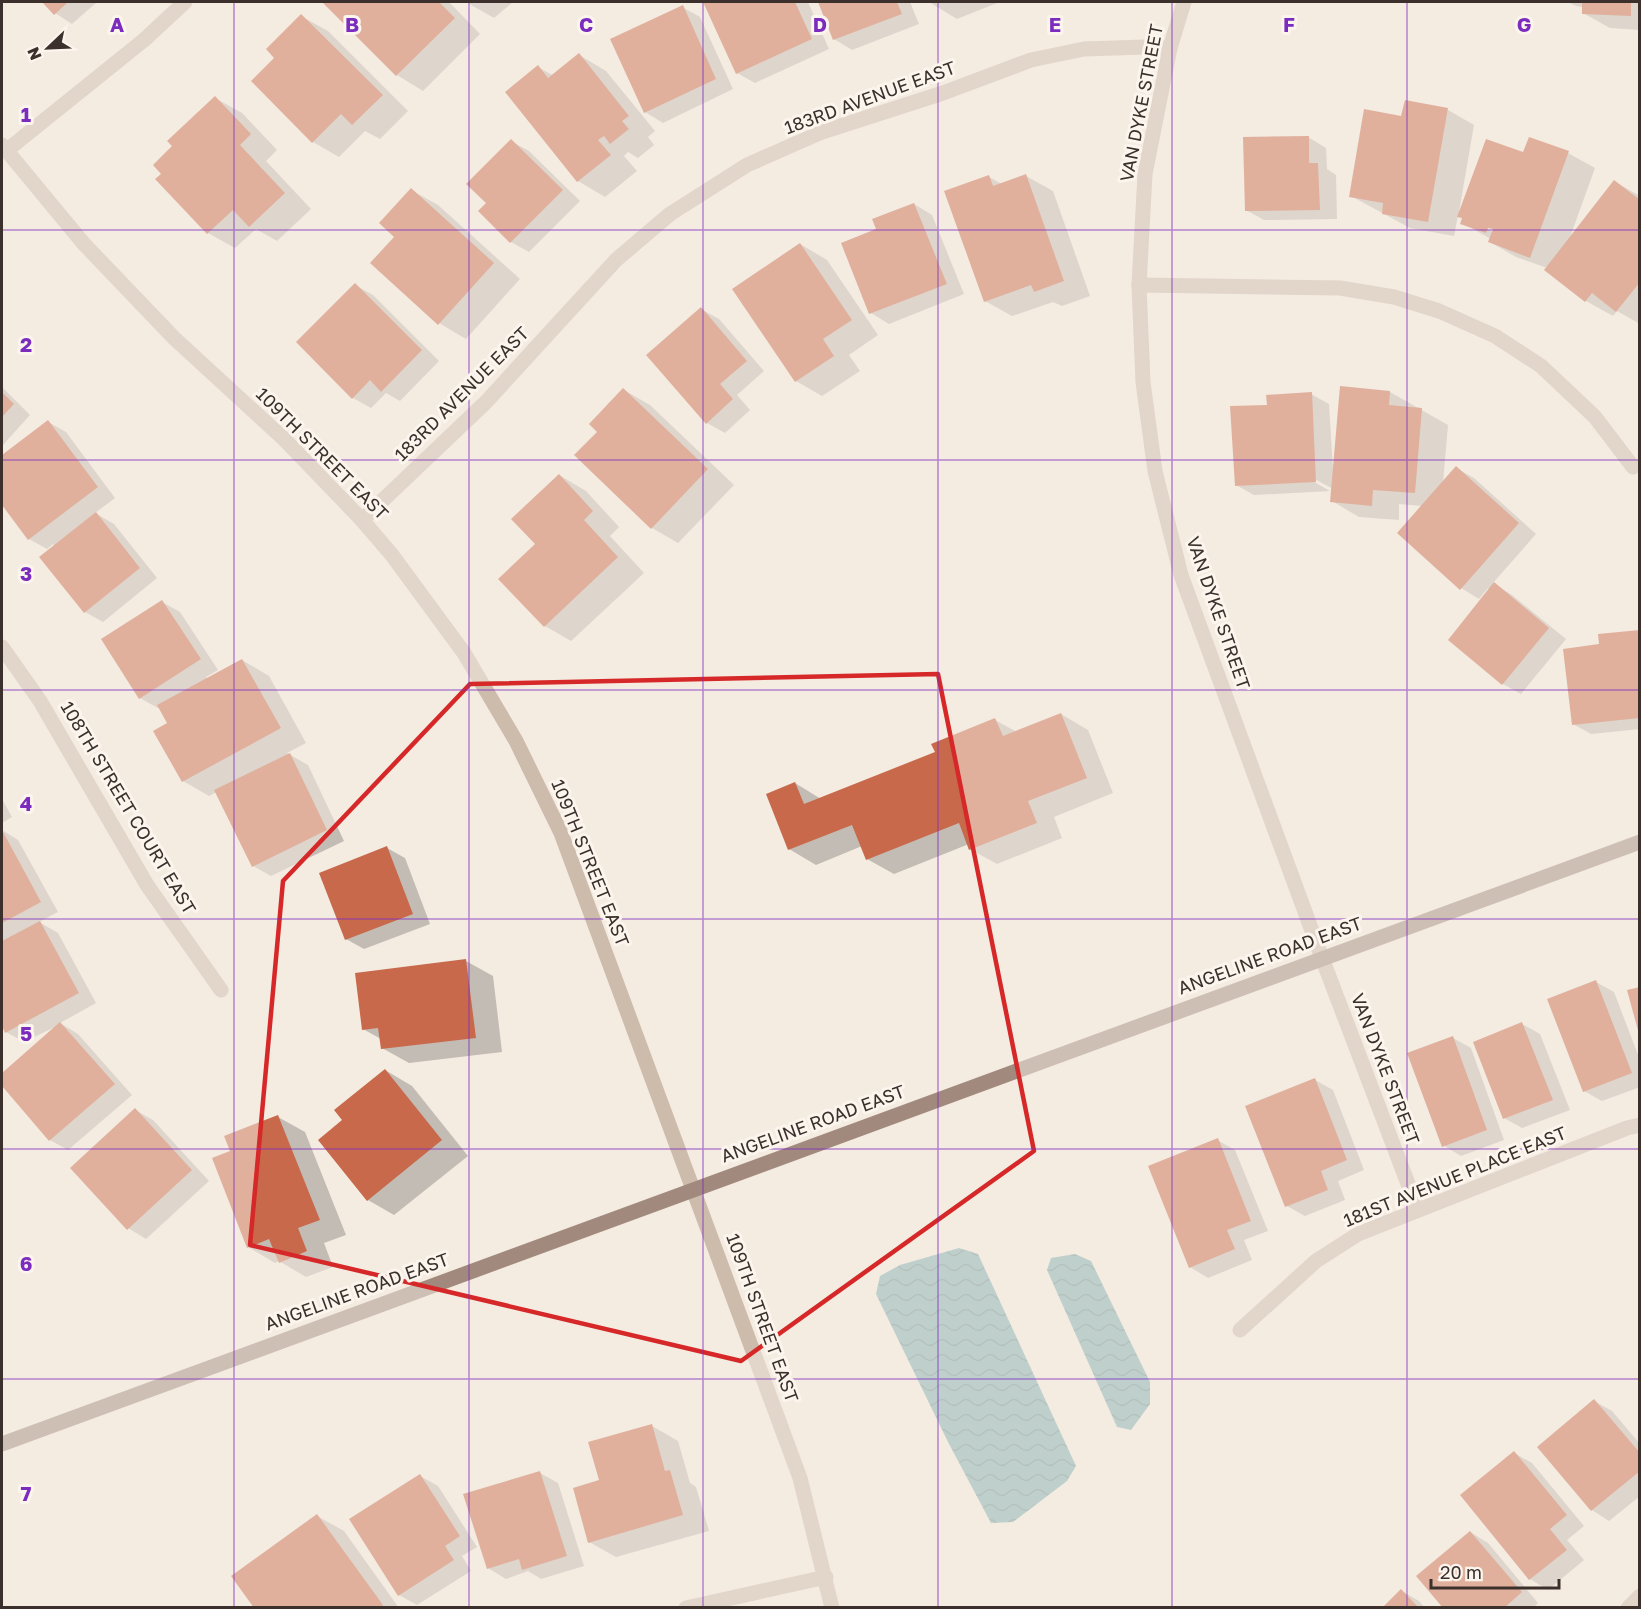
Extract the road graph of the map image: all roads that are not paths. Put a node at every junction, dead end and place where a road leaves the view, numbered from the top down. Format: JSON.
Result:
{"nodes":[{"id":1,"x":185,"y":2,"type":"edge"},
{"id":2,"x":1184,"y":2,"type":"edge"},
{"id":3,"x":1170,"y":48,"type":"junction"},
{"id":4,"x":4,"y":148,"type":"edge"},
{"id":5,"x":1139,"y":285,"type":"junction"},
{"id":6,"x":1633,"y":467,"type":"dead end"},
{"id":7,"x":362,"y":520,"type":"junction"},
{"id":8,"x":2,"y":647,"type":"edge"},
{"id":9,"x":1640,"y":842,"type":"edge"},
{"id":10,"x":1322,"y":958,"type":"junction"},
{"id":11,"x":221,"y":990,"type":"dead end"},
{"id":12,"x":1640,"y":1125,"type":"edge"},
{"id":13,"x":694,"y":1189,"type":"junction"},
{"id":14,"x":1418,"y":1210,"type":"junction"},
{"id":15,"x":1240,"y":1330,"type":"dead end"},
{"id":16,"x":2,"y":1444,"type":"edge"},
{"id":17,"x":826,"y":1577,"type":"junction"},
{"id":18,"x":1640,"y":1596,"type":"edge"},
{"id":19,"x":686,"y":1608,"type":"edge"},
{"id":20,"x":832,"y":1608,"type":"edge"},
{"id":21,"x":1628,"y":1608,"type":"edge"}],
"edges":[{"from":1,"to":4,"type":"street"},
{"from":2,"to":3,"type":"street","name":"VAN DYKE STREET"},
{"from":3,"to":5,"type":"street","name":"VAN DYKE STREET"},
{"from":3,"to":7,"type":"street","name":"183RD AVENUE EAST"},
{"from":4,"to":7,"type":"street","name":"109TH STREET EAST"},
{"from":5,"to":6,"type":"street"},
{"from":5,"to":10,"type":"street","name":"VAN DYKE STREET"},
{"from":7,"to":13,"type":"street","name":"109TH STREET EAST"},
{"from":8,"to":11,"type":"street","name":"108TH STREET COURT EAST"},
{"from":9,"to":10,"type":"street","name":"ANGELINE ROAD EAST"},
{"from":10,"to":13,"type":"street","name":"ANGELINE ROAD EAST"},
{"from":10,"to":14,"type":"street","name":"VAN DYKE STREET"},
{"from":12,"to":14,"type":"street","name":"181ST AVENUE PLACE EAST"},
{"from":13,"to":16,"type":"street","name":"ANGELINE ROAD EAST"},
{"from":13,"to":17,"type":"street","name":"109TH STREET EAST"},
{"from":14,"to":15,"type":"street","name":"181ST AVENUE PLACE EAST"},
{"from":17,"to":19,"type":"street"},
{"from":17,"to":20,"type":"street","name":"109TH STREET EAST"},
{"from":18,"to":21,"type":"street"}]}
